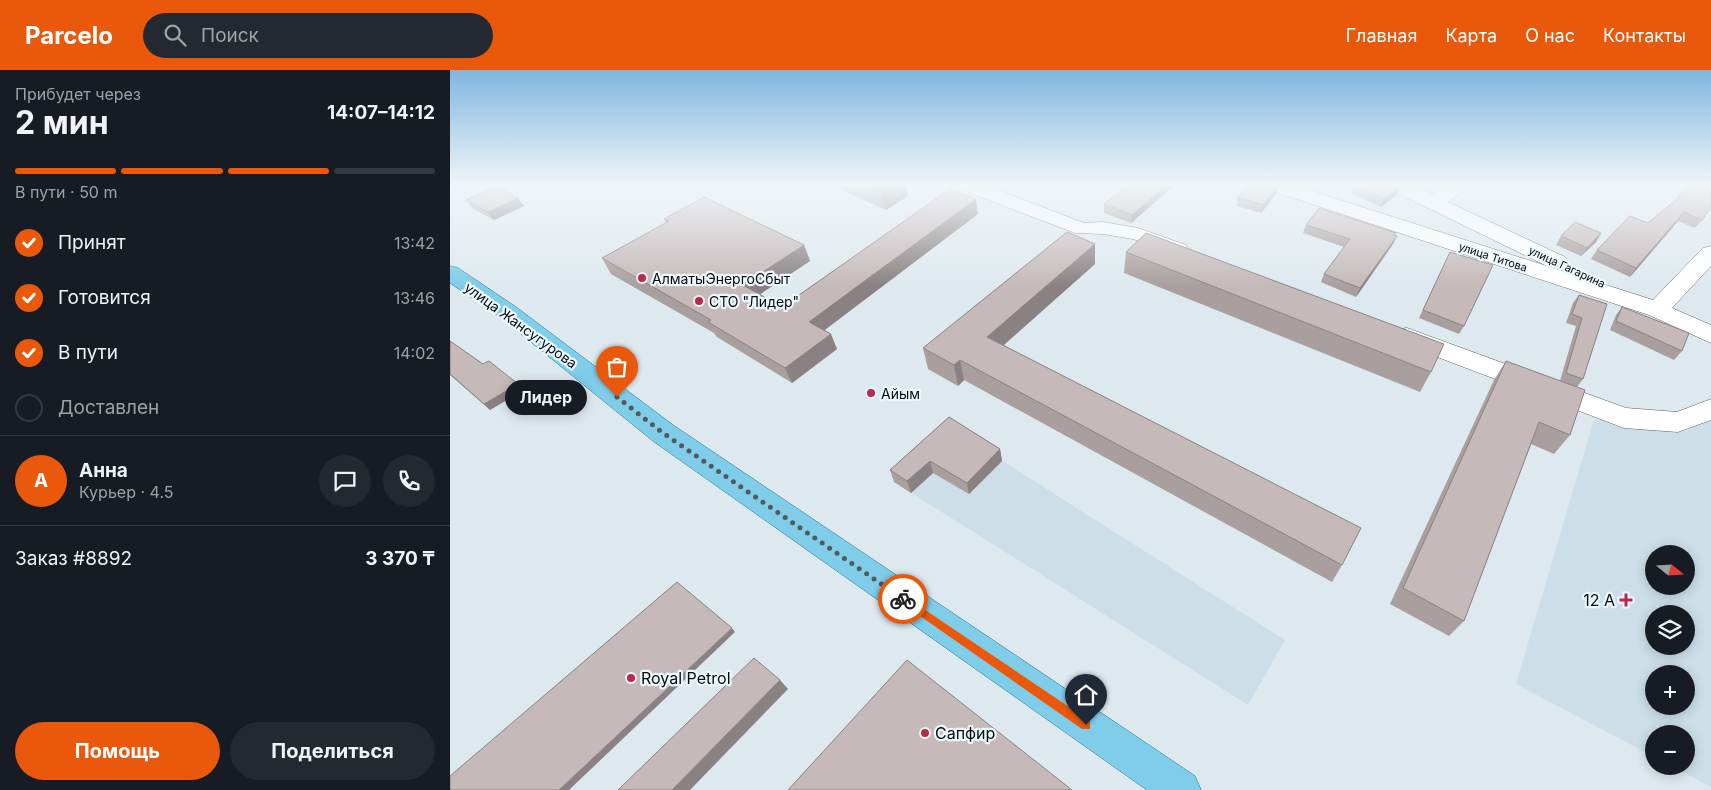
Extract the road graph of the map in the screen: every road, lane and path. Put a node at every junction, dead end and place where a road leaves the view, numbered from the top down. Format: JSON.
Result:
{"nodes":[{"id":1,"x":1055,"y":219,"type":"edge"},
{"id":2,"x":1376,"y":219,"type":"edge"},
{"id":3,"x":1465,"y":219,"type":"edge"},
{"id":4,"x":1711,"y":253,"type":"edge"},
{"id":5,"x":1201,"y":258,"type":"edge"},
{"id":6,"x":450,"y":273,"type":"edge"},
{"id":7,"x":1657,"y":310,"type":"junction"},
{"id":8,"x":1384,"y":327,"type":"edge"},
{"id":9,"x":1711,"y":335,"type":"edge"},
{"id":10,"x":1711,"y":410,"type":"edge"},
{"id":11,"x":1181,"y":790,"type":"edge"}],
"edges":[{"from":1,"to":5,"type":"street"},
{"from":2,"to":7,"type":"street","name":"улица Титова"},
{"from":3,"to":7,"type":"street","name":"улица Гагарина"},
{"from":4,"to":7,"type":"street"},
{"from":6,"to":11,"type":"main road","name":"улица Жансугурова"},
{"from":7,"to":9,"type":"street","name":"улица Титова"},
{"from":8,"to":10,"type":"street"}]}
